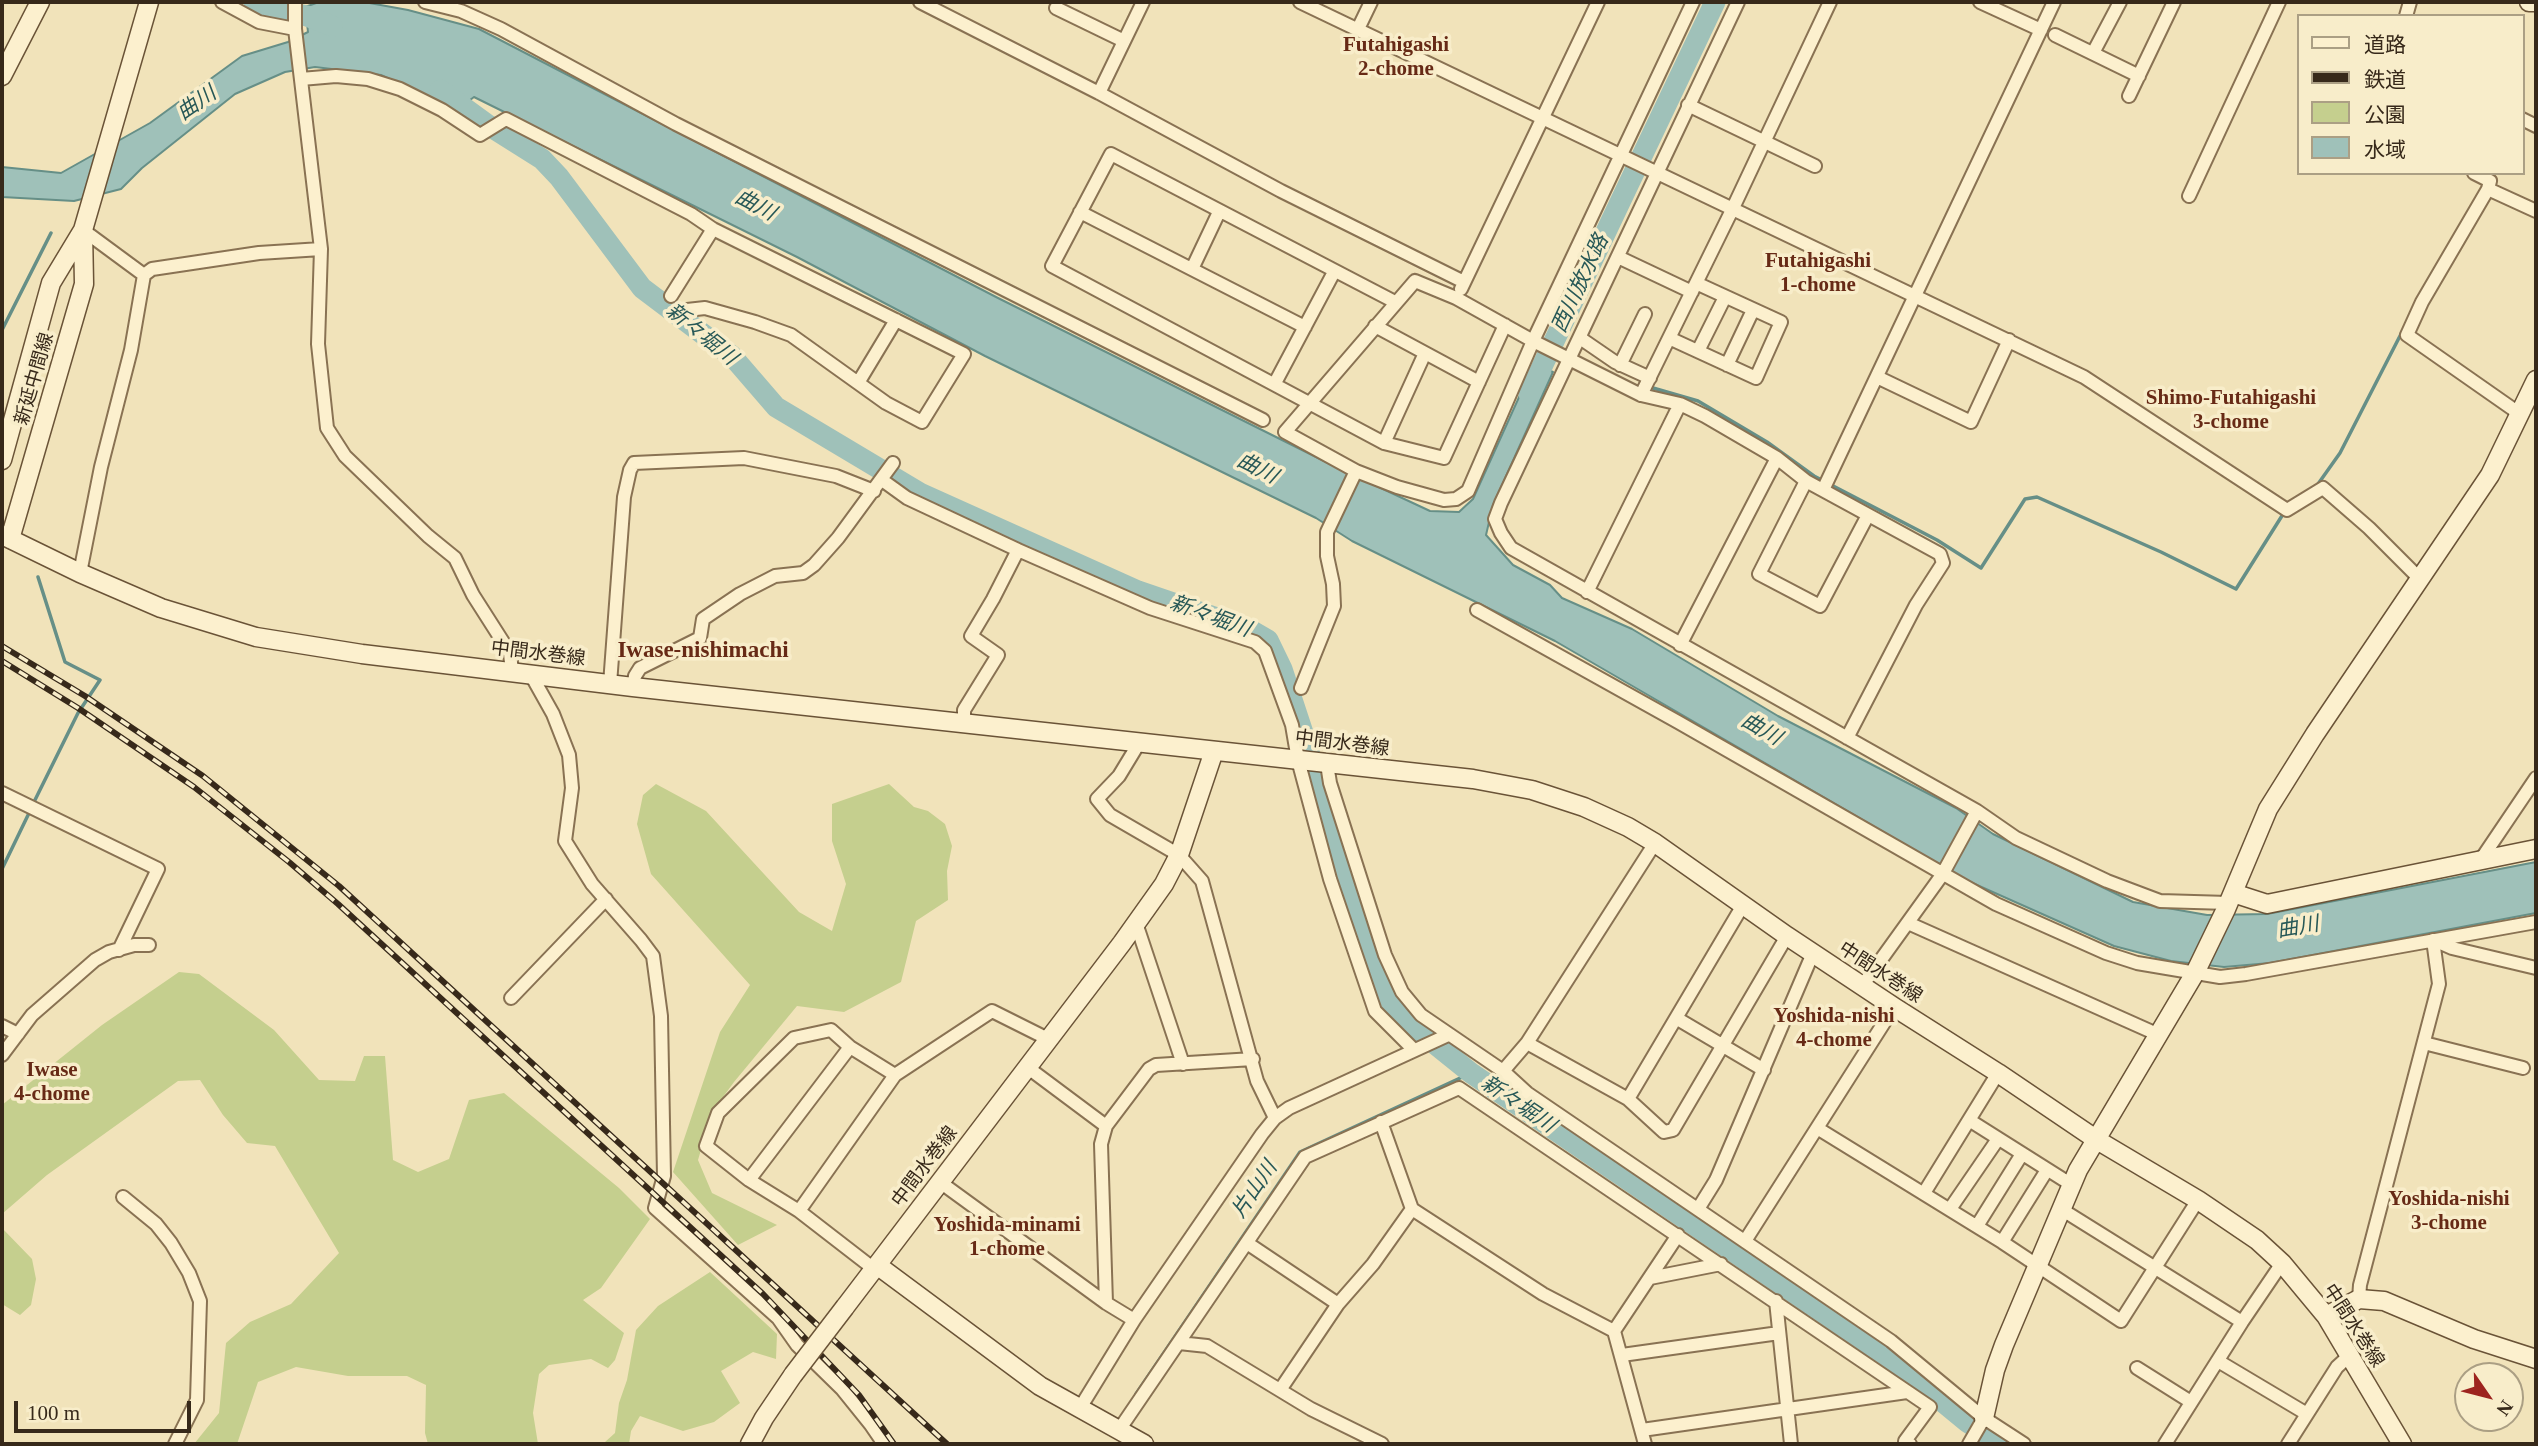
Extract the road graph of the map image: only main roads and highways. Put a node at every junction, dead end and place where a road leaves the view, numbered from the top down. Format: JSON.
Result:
{"nodes":[{"id":1,"x":40,"y":2,"type":"edge"},
{"id":2,"x":149,"y":2,"type":"edge"},
{"id":3,"x":2529,"y":2,"type":"edge"},
{"id":4,"x":2536,"y":2,"type":"edge"},
{"id":5,"x":2,"y":76,"type":"edge"},
{"id":6,"x":83,"y":229,"type":"junction"},
{"id":7,"x":2534,"y":389,"type":"edge"},
{"id":8,"x":2,"y":460,"type":"edge"},
{"id":9,"x":6,"y":537,"type":"edge"},
{"id":10,"x":1214,"y":751,"type":"junction"},
{"id":11,"x":2536,"y":849,"type":"edge"},
{"id":12,"x":2229,"y":902,"type":"junction"},
{"id":13,"x":2097,"y":1140,"type":"junction"},
{"id":14,"x":876,"y":1267,"type":"junction"},
{"id":15,"x":2326,"y":1316,"type":"junction"},
{"id":16,"x":2536,"y":1359,"type":"edge"},
{"id":17,"x":1984,"y":1418,"type":"road end"},
{"id":18,"x":750,"y":1444,"type":"edge"},
{"id":19,"x":1144,"y":1444,"type":"edge"},
{"id":20,"x":2402,"y":1444,"type":"edge"}],
"edges":[{"from":1,"to":5,"type":"main road"},
{"from":2,"to":6,"type":"main road","name":"新延中間線"},
{"from":3,"to":4,"type":"main road"},
{"from":6,"to":8,"type":"main road","name":"新延中間線"},
{"from":6,"to":9,"type":"main road","name":"新延中間線"},
{"from":7,"to":12,"type":"main road"},
{"from":9,"to":10,"type":"main road","name":"中間水巻線"},
{"from":10,"to":13,"type":"main road","name":"中間水巻線"},
{"from":10,"to":14,"type":"main road","name":"中間水巻線"},
{"from":11,"to":12,"type":"main road"},
{"from":12,"to":13,"type":"main road"},
{"from":13,"to":15,"type":"main road","name":"中間水巻線"},
{"from":13,"to":17,"type":"main road"},
{"from":14,"to":18,"type":"main road","name":"中間水巻線","bridge":true},
{"from":14,"to":19,"type":"main road"},
{"from":15,"to":16,"type":"main road"},
{"from":15,"to":20,"type":"main road","name":"中間水巻線"}]}
